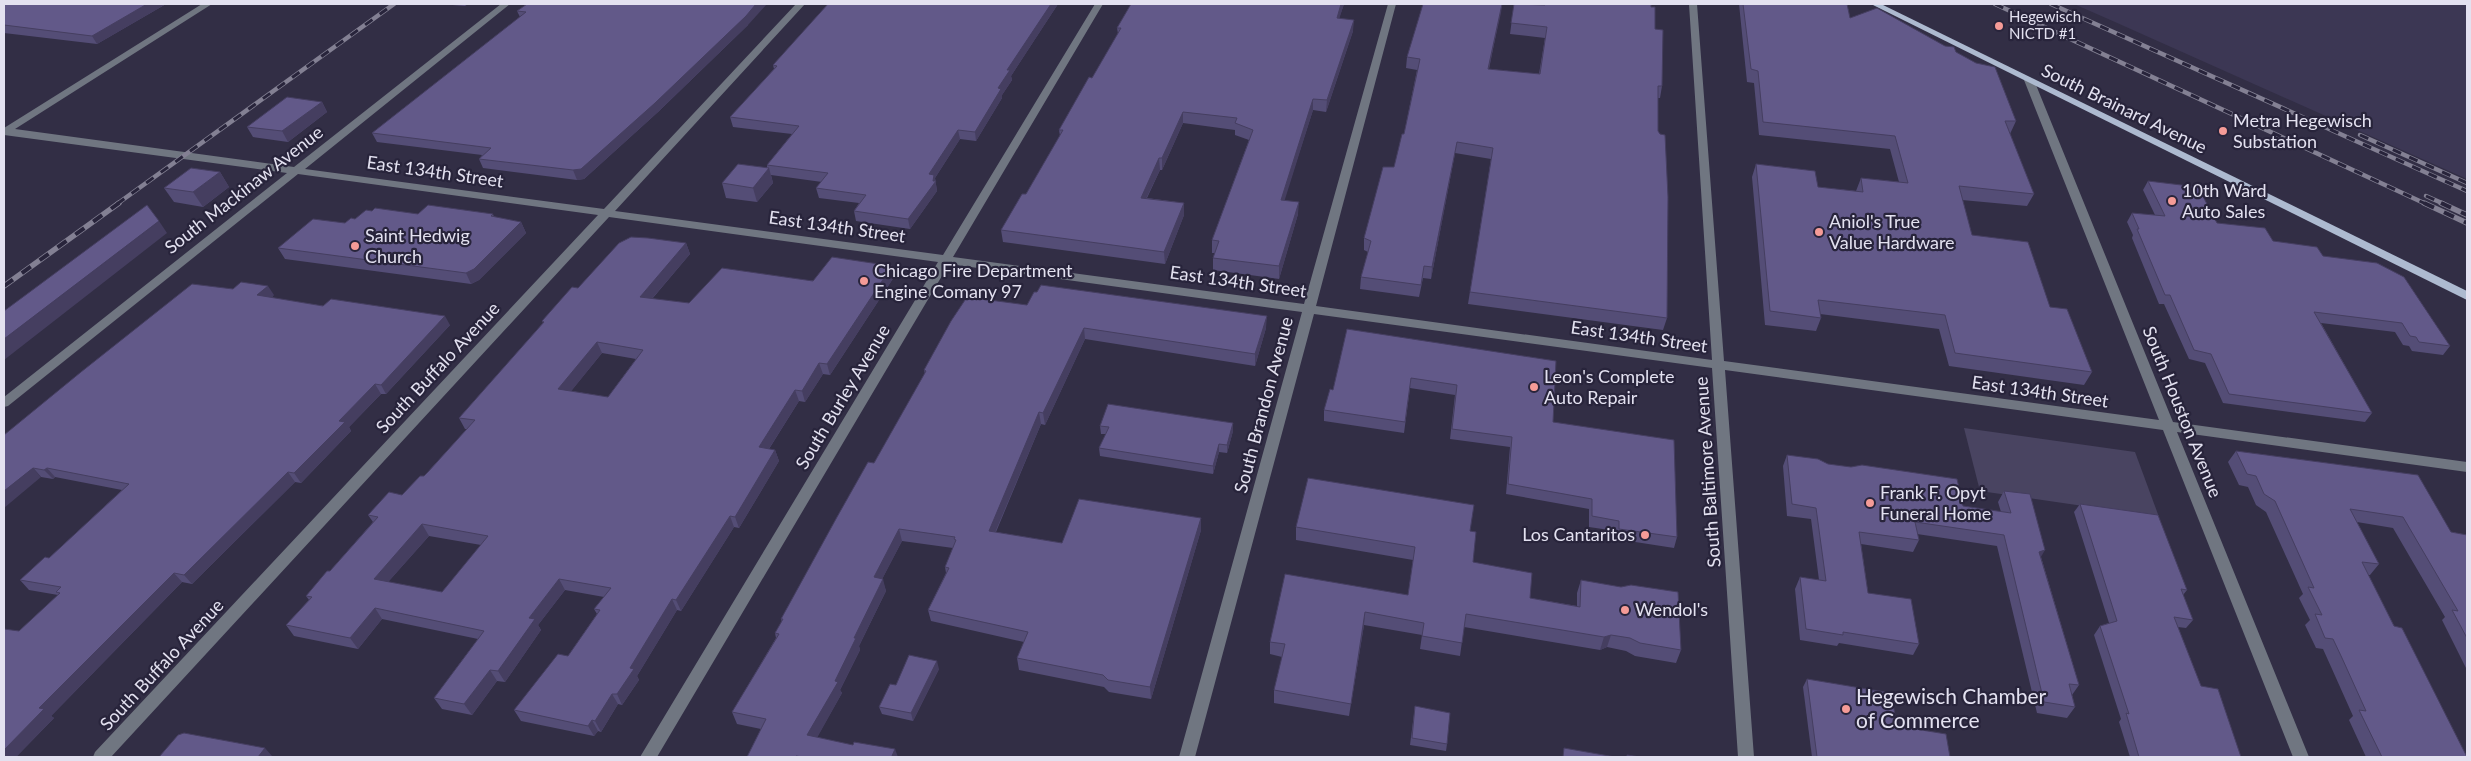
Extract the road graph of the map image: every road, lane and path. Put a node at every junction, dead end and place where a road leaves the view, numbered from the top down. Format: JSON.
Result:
{"nodes":[{"id":1,"x":208,"y":4,"type":"edge"},
{"id":2,"x":506,"y":4,"type":"edge"},
{"id":3,"x":801,"y":4,"type":"edge"},
{"id":4,"x":1099,"y":4,"type":"edge"},
{"id":5,"x":1392,"y":4,"type":"edge"},
{"id":6,"x":1693,"y":4,"type":"edge"},
{"id":7,"x":1875,"y":4,"type":"edge"},
{"id":8,"x":2029,"y":80,"type":"junction"},
{"id":9,"x":4,"y":131,"type":"edge"},
{"id":10,"x":297,"y":171,"type":"junction"},
{"id":11,"x":606,"y":213,"type":"junction"},
{"id":12,"x":945,"y":260,"type":"junction"},
{"id":13,"x":2467,"y":296,"type":"edge"},
{"id":14,"x":1308,"y":310,"type":"junction"},
{"id":15,"x":1718,"y":366,"type":"junction"},
{"id":16,"x":4,"y":403,"type":"edge"},
{"id":17,"x":2168,"y":427,"type":"junction"},
{"id":18,"x":2467,"y":467,"type":"edge"},
{"id":19,"x":100,"y":757,"type":"edge"},
{"id":20,"x":648,"y":757,"type":"edge"},
{"id":21,"x":1187,"y":757,"type":"edge"},
{"id":22,"x":1746,"y":757,"type":"edge"},
{"id":23,"x":2301,"y":757,"type":"edge"}],
"edges":[{"from":1,"to":9,"type":"street"},
{"from":2,"to":10,"type":"street","name":"South Mackinaw Avenue"},
{"from":3,"to":11,"type":"street","name":"South Buffalo Avenue"},
{"from":4,"to":12,"type":"street","name":"South Burley Avenue"},
{"from":5,"to":14,"type":"street","name":"South Brandon Avenue"},
{"from":6,"to":15,"type":"street","name":"South Baltimore Avenue"},
{"from":7,"to":8,"type":"main road","name":"South Brainard Avenue"},
{"from":8,"to":13,"type":"main road","name":"South Brainard Avenue"},
{"from":8,"to":17,"type":"street","name":"South Houston Avenue"},
{"from":9,"to":10,"type":"street","name":"East 134th Street"},
{"from":10,"to":11,"type":"street","name":"East 134th Street"},
{"from":10,"to":16,"type":"street","name":"South Mackinaw Avenue"},
{"from":11,"to":12,"type":"street","name":"East 134th Street"},
{"from":11,"to":19,"type":"street","name":"South Buffalo Avenue"},
{"from":12,"to":14,"type":"street","name":"East 134th Street"},
{"from":12,"to":20,"type":"street","name":"South Burley Avenue"},
{"from":14,"to":15,"type":"street","name":"East 134th Street"},
{"from":14,"to":21,"type":"street","name":"South Brandon Avenue"},
{"from":15,"to":17,"type":"street","name":"East 134th Street"},
{"from":15,"to":22,"type":"street","name":"South Baltimore Avenue"},
{"from":17,"to":18,"type":"street","name":"East 134th Street"},
{"from":17,"to":23,"type":"street","name":"South Houston Avenue"}]}
